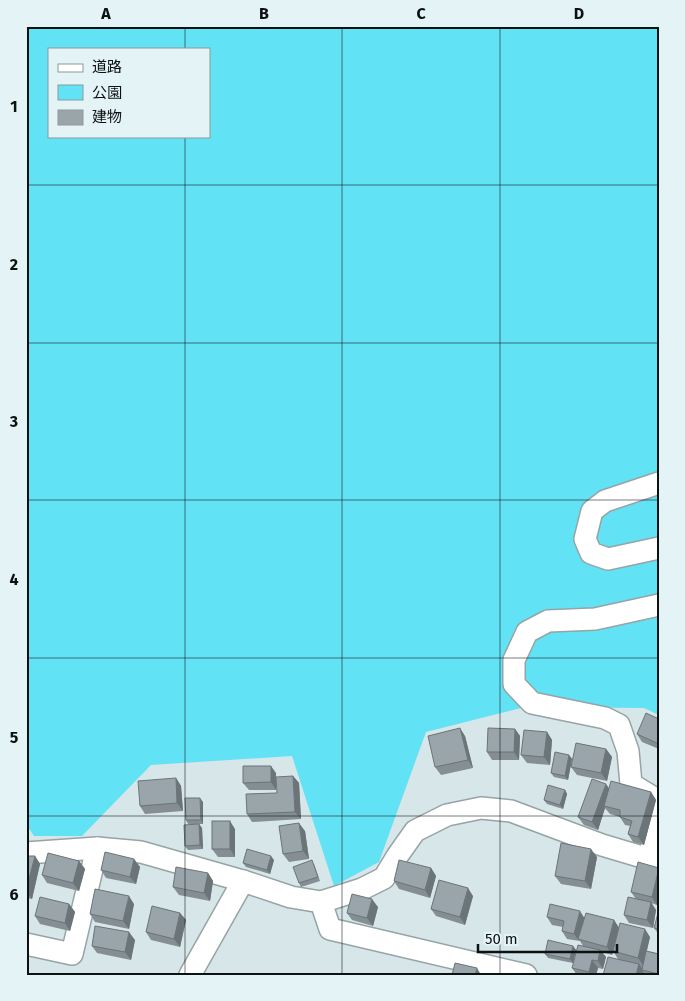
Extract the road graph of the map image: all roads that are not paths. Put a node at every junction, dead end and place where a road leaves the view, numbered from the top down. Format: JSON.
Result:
{"nodes":[{"id":1,"x":659,"y":483,"type":"edge"},
{"id":2,"x":659,"y":548,"type":"edge"},
{"id":3,"x":659,"y":605,"type":"edge"},
{"id":4,"x":659,"y":802,"type":"edge"},
{"id":5,"x":97,"y":848,"type":"junction"},
{"id":6,"x":26,"y":853,"type":"edge"},
{"id":7,"x":654,"y":861,"type":"edge"},
{"id":8,"x":243,"y":881,"type":"junction"},
{"id":9,"x":321,"y":902,"type":"junction"},
{"id":10,"x":26,"y":944,"type":"edge"},
{"id":11,"x":190,"y":975,"type":"edge"},
{"id":12,"x":526,"y":975,"type":"edge"}],
"edges":[{"from":1,"to":2,"type":"street"},
{"from":3,"to":4,"type":"street"},
{"from":4,"to":7,"type":"street"},
{"from":5,"to":6,"type":"street"},
{"from":5,"to":8,"type":"street"},
{"from":5,"to":10,"type":"street"},
{"from":7,"to":9,"type":"street"},
{"from":8,"to":9,"type":"street"},
{"from":8,"to":11,"type":"street"},
{"from":9,"to":12,"type":"street"}]}
